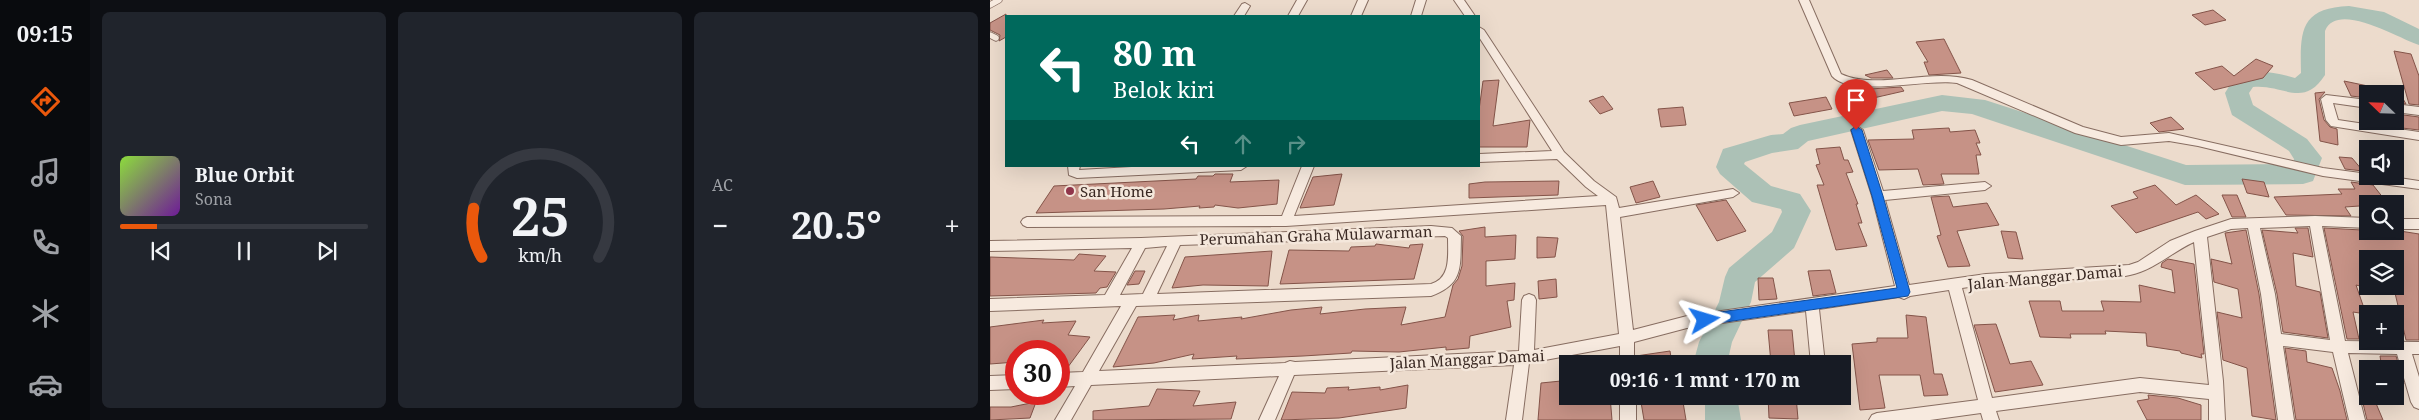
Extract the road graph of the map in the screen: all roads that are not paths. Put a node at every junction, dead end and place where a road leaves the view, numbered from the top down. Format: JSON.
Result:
{"nodes":[{"id":1,"x":999,"y":0,"type":"edge"},
{"id":2,"x":1302,"y":0,"type":"edge"},
{"id":3,"x":1363,"y":0,"type":"edge"},
{"id":4,"x":1421,"y":0,"type":"edge"},
{"id":5,"x":1459,"y":0,"type":"edge"},
{"id":6,"x":1804,"y":0,"type":"edge"},
{"id":7,"x":990,"y":5,"type":"edge"},
{"id":8,"x":1245,"y":6,"type":"dead end"},
{"id":9,"x":1239,"y":15,"type":"edge"},
{"id":10,"x":1294,"y":15,"type":"edge"},
{"id":11,"x":1356,"y":15,"type":"edge"},
{"id":12,"x":1416,"y":15,"type":"edge"},
{"id":13,"x":1469,"y":15,"type":"edge"},
{"id":14,"x":990,"y":35,"type":"edge"},
{"id":15,"x":1480,"y":36,"type":"edge"},
{"id":16,"x":996,"y":38,"type":"dead end"},
{"id":17,"x":2359,"y":103,"type":"edge"},
{"id":18,"x":2404,"y":109,"type":"edge"},
{"id":19,"x":2419,"y":111,"type":"edge"},
{"id":20,"x":2359,"y":127,"type":"edge"},
{"id":21,"x":1856,"y":130,"type":"dead end"},
{"id":22,"x":2380,"y":130,"type":"edge"},
{"id":23,"x":2419,"y":136,"type":"edge"},
{"id":24,"x":1560,"y":155,"type":"junction"},
{"id":25,"x":1480,"y":158,"type":"edge"},
{"id":26,"x":1074,"y":167,"type":"edge"},
{"id":27,"x":1219,"y":167,"type":"edge"},
{"id":28,"x":1308,"y":167,"type":"edge"},
{"id":29,"x":1150,"y":168,"type":"edge"},
{"id":30,"x":2419,"y":185,"type":"edge"},
{"id":31,"x":1985,"y":186,"type":"dead end"},
{"id":32,"x":1733,"y":193,"type":"dead end"},
{"id":33,"x":1878,"y":196,"type":"junction"},
{"id":34,"x":1612,"y":200,"type":"junction"},
{"id":35,"x":1613,"y":214,"type":"junction"},
{"id":36,"x":1286,"y":221,"type":"junction"},
{"id":37,"x":2315,"y":221,"type":"junction"},
{"id":38,"x":1027,"y":222,"type":"dead end"},
{"id":39,"x":2359,"y":223,"type":"edge"},
{"id":40,"x":2254,"y":224,"type":"junction"},
{"id":41,"x":2404,"y":224,"type":"edge"},
{"id":42,"x":2419,"y":224,"type":"edge"},
{"id":43,"x":2200,"y":234,"type":"junction"},
{"id":44,"x":1176,"y":240,"type":"junction"},
{"id":45,"x":1141,"y":244,"type":"junction"},
{"id":46,"x":990,"y":246,"type":"edge"},
{"id":47,"x":1954,"y":285,"type":"junction"},
{"id":48,"x":1904,"y":292,"type":"junction"},
{"id":49,"x":1148,"y":299,"type":"junction"},
{"id":50,"x":1110,"y":300,"type":"junction"},
{"id":51,"x":1132,"y":300,"type":"junction"},
{"id":52,"x":1529,"y":300,"type":"dead end"},
{"id":53,"x":990,"y":304,"type":"edge"},
{"id":54,"x":1812,"y":306,"type":"junction"},
{"id":55,"x":1627,"y":338,"type":"junction"},
{"id":56,"x":2275,"y":340,"type":"junction"},
{"id":57,"x":2339,"y":347,"type":"junction"},
{"id":58,"x":2359,"y":347,"type":"edge"},
{"id":59,"x":2404,"y":348,"type":"edge"},
{"id":60,"x":2419,"y":348,"type":"edge"},
{"id":61,"x":2404,"y":350,"type":"edge"},
{"id":62,"x":1627,"y":355,"type":"edge"},
{"id":63,"x":1817,"y":355,"type":"edge"},
{"id":64,"x":1524,"y":357,"type":"junction"},
{"id":65,"x":1290,"y":367,"type":"junction"},
{"id":66,"x":1086,"y":378,"type":"junction"},
{"id":67,"x":1070,"y":379,"type":"edge"},
{"id":68,"x":1005,"y":382,"type":"edge"},
{"id":69,"x":990,"y":383,"type":"edge"},
{"id":70,"x":2217,"y":392,"type":"junction"},
{"id":71,"x":2419,"y":402,"type":"edge"},
{"id":72,"x":1986,"y":404,"type":"junction"},
{"id":73,"x":1628,"y":405,"type":"edge"},
{"id":74,"x":1063,"y":420,"type":"edge"},
{"id":75,"x":1267,"y":420,"type":"edge"},
{"id":76,"x":1514,"y":420,"type":"edge"},
{"id":77,"x":1628,"y":420,"type":"edge"},
{"id":78,"x":1877,"y":420,"type":"edge"},
{"id":79,"x":1991,"y":420,"type":"edge"},
{"id":80,"x":2217,"y":420,"type":"edge"},
{"id":81,"x":2286,"y":420,"type":"edge"},
{"id":82,"x":2357,"y":420,"type":"edge"}],
"edges":[{"from":1,"to":7,"type":"lane"},
{"from":2,"to":10,"type":"street"},
{"from":3,"to":11,"type":"street"},
{"from":4,"to":12,"type":"street"},
{"from":5,"to":13,"type":"street"},
{"from":6,"to":30,"type":"street"},
{"from":8,"to":9,"type":"street"},
{"from":14,"to":16,"type":"lane"},
{"from":15,"to":24,"type":"street"},
{"from":17,"to":20,"type":"street"},
{"from":18,"to":19,"type":"street"},
{"from":21,"to":33,"type":"street"},
{"from":22,"to":23,"type":"street"},
{"from":24,"to":25,"type":"street"},
{"from":24,"to":34,"type":"street"},
{"from":26,"to":29,"type":"street"},
{"from":27,"to":29,"type":"street"},
{"from":28,"to":36,"type":"street"},
{"from":31,"to":33,"type":"street"},
{"from":32,"to":35,"type":"street"},
{"from":33,"to":48,"type":"street"},
{"from":34,"to":35,"type":"street"},
{"from":34,"to":36,"type":"street"},
{"from":35,"to":55,"type":"street"},
{"from":36,"to":38,"type":"street"},
{"from":37,"to":39,"type":"street","name":"Jalan Manggar Damai"},
{"from":37,"to":40,"type":"street","name":"Jalan Manggar Damai"},
{"from":37,"to":57,"type":"street"},
{"from":40,"to":43,"type":"street","name":"Jalan Manggar Damai"},
{"from":40,"to":56,"type":"street"},
{"from":41,"to":42,"type":"street"},
{"from":43,"to":47,"type":"street","name":"Jalan Manggar Damai"},
{"from":43,"to":70,"type":"street"},
{"from":44,"to":45,"type":"street","name":"Perumahan Graha Mulawarman"},
{"from":44,"to":49,"type":"street"},
{"from":44,"to":49,"type":"street","name":"Perumahan Graha Mulawarman"},
{"from":45,"to":46,"type":"street","name":"Perumahan Graha Mulawarman"},
{"from":45,"to":50,"type":"street"},
{"from":47,"to":48,"type":"street","name":"Jalan Manggar Damai"},
{"from":47,"to":72,"type":"street"},
{"from":48,"to":54,"type":"street","name":"Jalan Manggar Damai"},
{"from":49,"to":51,"type":"street","name":"Perumahan Graha Mulawarman"},
{"from":50,"to":51,"type":"street","name":"Perumahan Graha Mulawarman"},
{"from":50,"to":53,"type":"street","name":"Perumahan Graha Mulawarman"},
{"from":51,"to":66,"type":"street"},
{"from":52,"to":64,"type":"street"},
{"from":54,"to":55,"type":"street","name":"Jalan Manggar Damai"},
{"from":54,"to":63,"type":"street"},
{"from":55,"to":62,"type":"street"},
{"from":55,"to":64,"type":"street","name":"Jalan Manggar Damai"},
{"from":56,"to":57,"type":"street"},
{"from":56,"to":81,"type":"street"},
{"from":57,"to":58,"type":"street"},
{"from":57,"to":82,"type":"street"},
{"from":59,"to":60,"type":"street"},
{"from":61,"to":71,"type":"street"},
{"from":64,"to":65,"type":"street","name":"Jalan Manggar Damai"},
{"from":64,"to":76,"type":"street"},
{"from":65,"to":66,"type":"street","name":"Jalan Manggar Damai"},
{"from":65,"to":75,"type":"street"},
{"from":66,"to":67,"type":"street","name":"Jalan Manggar Damai"},
{"from":66,"to":74,"type":"street"},
{"from":68,"to":69,"type":"street"},
{"from":70,"to":72,"type":"street"},
{"from":70,"to":80,"type":"street"},
{"from":72,"to":78,"type":"street"},
{"from":72,"to":79,"type":"street"},
{"from":73,"to":77,"type":"street"}]}
